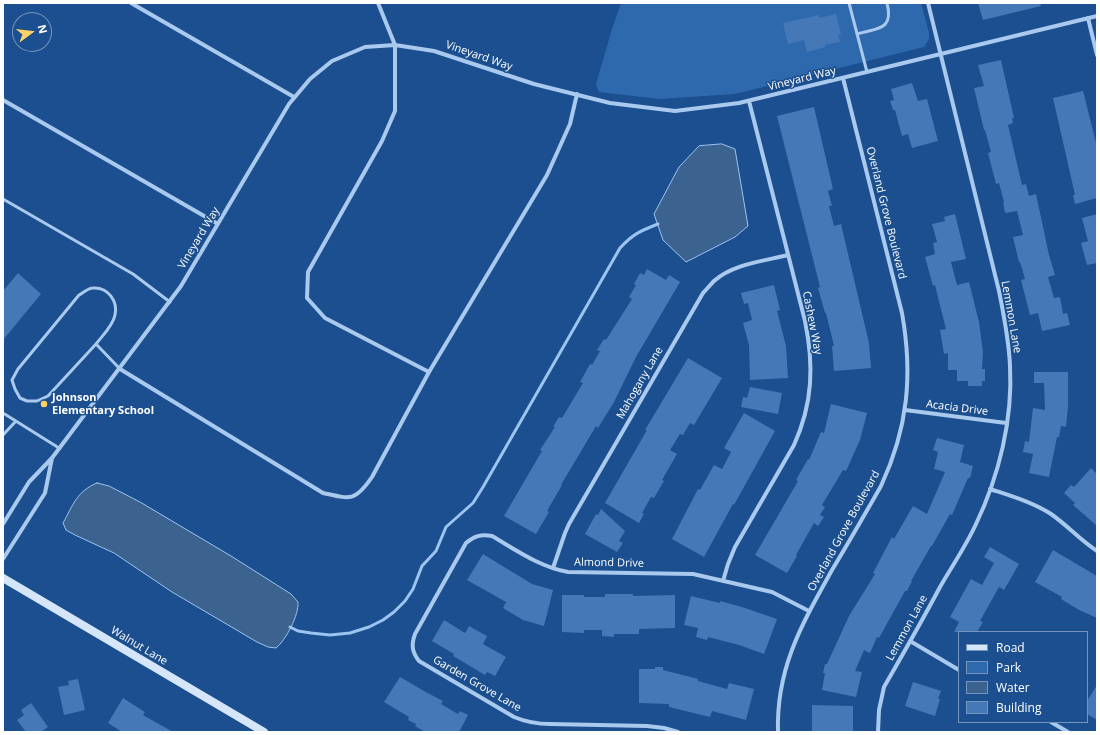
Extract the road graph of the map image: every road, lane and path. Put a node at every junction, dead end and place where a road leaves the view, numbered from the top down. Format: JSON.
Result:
{"nodes":[{"id":1,"x":131,"y":3,"type":"edge"},
{"id":2,"x":378,"y":3,"type":"edge"},
{"id":3,"x":849,"y":3,"type":"edge"},
{"id":4,"x":887,"y":3,"type":"edge"},
{"id":5,"x":928,"y":3,"type":"edge"},
{"id":6,"x":1097,"y":16,"type":"edge"},
{"id":7,"x":1088,"y":18,"type":"junction"},
{"id":8,"x":857,"y":34,"type":"junction"},
{"id":9,"x":395,"y":45,"type":"junction"},
{"id":10,"x":940,"y":54,"type":"junction"},
{"id":11,"x":1097,"y":55,"type":"edge"},
{"id":12,"x":867,"y":72,"type":"junction"},
{"id":13,"x":843,"y":78,"type":"junction"},
{"id":14,"x":577,"y":94,"type":"junction"},
{"id":15,"x":294,"y":97,"type":"junction"},
{"id":16,"x":3,"y":100,"type":"edge"},
{"id":17,"x":749,"y":101,"type":"junction"},
{"id":18,"x":3,"y":199,"type":"edge"},
{"id":19,"x":218,"y":224,"type":"junction"},
{"id":20,"x":788,"y":255,"type":"junction"},
{"id":21,"x":170,"y":302,"type":"junction"},
{"id":22,"x":96,"y":344,"type":"junction"},
{"id":23,"x":120,"y":369,"type":"junction"},
{"id":24,"x":429,"y":372,"type":"junction"},
{"id":25,"x":905,"y":410,"type":"junction"},
{"id":26,"x":3,"y":413,"type":"edge"},
{"id":27,"x":16,"y":421,"type":"junction"},
{"id":28,"x":1006,"y":423,"type":"junction"},
{"id":29,"x":3,"y":435,"type":"edge"},
{"id":30,"x":60,"y":448,"type":"junction"},
{"id":31,"x":52,"y":458,"type":"junction"},
{"id":32,"x":990,"y":489,"type":"junction"},
{"id":33,"x":3,"y":524,"type":"edge"},
{"id":34,"x":1097,"y":551,"type":"edge"},
{"id":35,"x":3,"y":559,"type":"edge"},
{"id":36,"x":553,"y":568,"type":"junction"},
{"id":37,"x":3,"y":578,"type":"edge"},
{"id":38,"x":723,"y":581,"type":"junction"},
{"id":39,"x":440,"y":590,"type":"joint"},
{"id":40,"x":809,"y":611,"type":"junction"},
{"id":41,"x":910,"y":642,"type":"junction"},
{"id":42,"x":958,"y":669,"type":"edge"},
{"id":43,"x":1053,"y":723,"type":"edge"},
{"id":44,"x":264,"y":732,"type":"edge"},
{"id":45,"x":678,"y":732,"type":"edge"},
{"id":46,"x":778,"y":732,"type":"edge"},
{"id":47,"x":878,"y":732,"type":"edge"},
{"id":48,"x":1068,"y":732,"type":"edge"}],
"edges":[{"from":1,"to":15,"type":"street"},
{"from":2,"to":9,"type":"street"},
{"from":3,"to":8,"type":"lane"},
{"from":4,"to":8,"type":"lane"},
{"from":5,"to":10,"type":"street","name":"Lemmon Lane"},
{"from":6,"to":7,"type":"street","name":"Vineyard Way"},
{"from":7,"to":10,"type":"street","name":"Vineyard Way"},
{"from":7,"to":11,"type":"street"},
{"from":8,"to":12,"type":"lane"},
{"from":9,"to":14,"type":"street","name":"Vineyard Way"},
{"from":9,"to":15,"type":"street","name":"Vineyard Way"},
{"from":9,"to":24,"type":"street"},
{"from":10,"to":12,"type":"street","name":"Vineyard Way"},
{"from":10,"to":28,"type":"street","name":"Lemmon Lane"},
{"from":12,"to":13,"type":"street","name":"Vineyard Way"},
{"from":13,"to":17,"type":"street","name":"Vineyard Way"},
{"from":13,"to":25,"type":"street","name":"Overland Grove Boulevard"},
{"from":14,"to":17,"type":"street","name":"Vineyard Way"},
{"from":14,"to":24,"type":"street"},
{"from":15,"to":19,"type":"street","name":"Vineyard Way"},
{"from":16,"to":19,"type":"street"},
{"from":17,"to":20,"type":"street","name":"Cashew Way"},
{"from":18,"to":21,"type":"lane"},
{"from":19,"to":21,"type":"street","name":"Vineyard Way"},
{"from":20,"to":36,"type":"street","name":"Mahogany Lane"},
{"from":20,"to":38,"type":"street","name":"Cashew Way"},
{"from":21,"to":23,"type":"street","name":"Vineyard Way"},
{"from":22,"to":22,"type":"lane"},
{"from":22,"to":23,"type":"lane"},
{"from":23,"to":24,"type":"street"},
{"from":23,"to":30,"type":"street","name":"Vineyard Way"},
{"from":25,"to":28,"type":"street","name":"Acacia Drive"},
{"from":25,"to":40,"type":"street","name":"Overland Grove Boulevard"},
{"from":26,"to":27,"type":"lane"},
{"from":27,"to":29,"type":"lane"},
{"from":27,"to":30,"type":"lane"},
{"from":28,"to":32,"type":"street","name":"Lemmon Lane"},
{"from":30,"to":31,"type":"street","name":"Vineyard Way"},
{"from":31,"to":33,"type":"street","name":"Vineyard Way"},
{"from":31,"to":35,"type":"street","name":"Vineyard Way"},
{"from":32,"to":34,"type":"street"},
{"from":32,"to":41,"type":"street","name":"Lemmon Lane"},
{"from":36,"to":38,"type":"street","name":"Almond Drive"},
{"from":36,"to":39,"type":"street","name":"Almond Drive"},
{"from":37,"to":44,"type":"main road","name":"Walnut Lane"},
{"from":38,"to":40,"type":"street","name":"Almond Drive"},
{"from":39,"to":45,"type":"street","name":"Garden Grove Lane"},
{"from":40,"to":46,"type":"street","name":"Overland Grove Boulevard"},
{"from":41,"to":42,"type":"street"},
{"from":41,"to":47,"type":"street","name":"Lemmon Lane"},
{"from":43,"to":48,"type":"street"}]}
